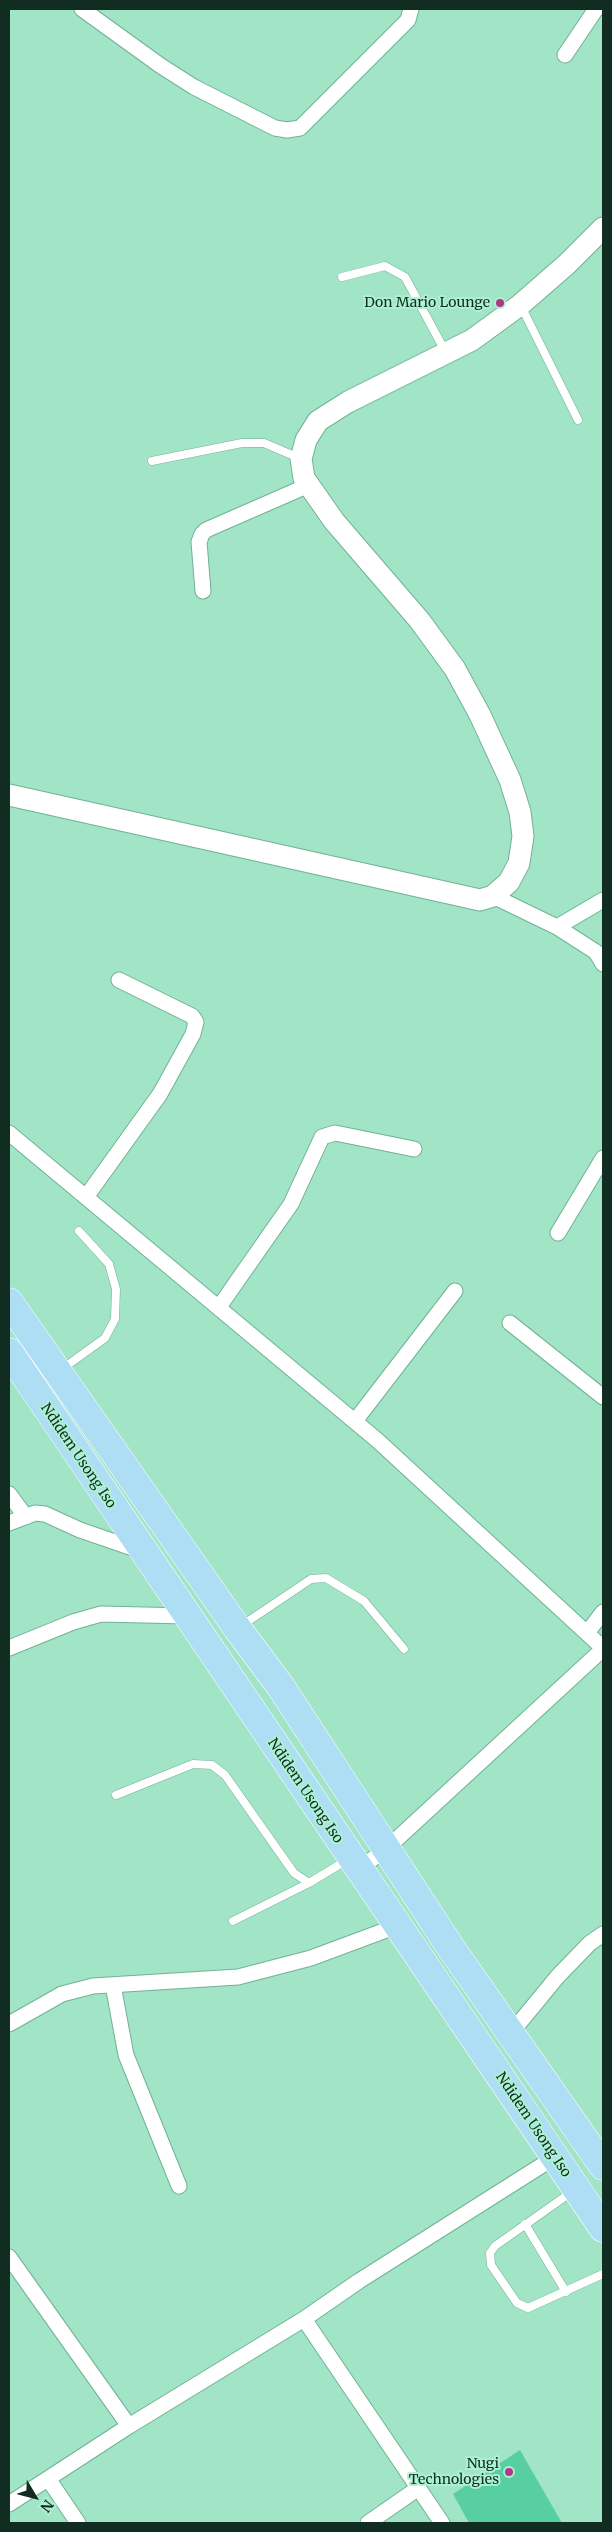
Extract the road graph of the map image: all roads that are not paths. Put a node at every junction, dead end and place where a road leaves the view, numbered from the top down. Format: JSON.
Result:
{"nodes":[{"id":1,"x":82,"y":9,"type":"edge"},
{"id":2,"x":411,"y":9,"type":"edge"},
{"id":3,"x":596,"y":9,"type":"edge"},
{"id":4,"x":565,"y":55,"type":"dead end"},
{"id":5,"x":603,"y":228,"type":"edge"},
{"id":6,"x":342,"y":277,"type":"dead end"},
{"id":7,"x":520,"y":305,"type":"junction"},
{"id":8,"x":446,"y":353,"type":"junction"},
{"id":9,"x":578,"y":420,"type":"dead end"},
{"id":10,"x":301,"y":459,"type":"junction"},
{"id":11,"x":152,"y":460,"type":"dead end"},
{"id":12,"x":309,"y":485,"type":"junction"},
{"id":13,"x":203,"y":591,"type":"dead end"},
{"id":14,"x":9,"y":795,"type":"edge"},
{"id":15,"x":492,"y":896,"type":"junction"},
{"id":16,"x":603,"y":900,"type":"edge"},
{"id":17,"x":557,"y":927,"type":"junction"},
{"id":18,"x":603,"y":964,"type":"edge"},
{"id":19,"x":119,"y":980,"type":"dead end"},
{"id":20,"x":9,"y":1133,"type":"edge"},
{"id":21,"x":414,"y":1149,"type":"dead end"},
{"id":22,"x":603,"y":1158,"type":"edge"},
{"id":23,"x":86,"y":1197,"type":"junction"},
{"id":24,"x":79,"y":1232,"type":"dead end"},
{"id":25,"x":558,"y":1233,"type":"dead end"},
{"id":26,"x":455,"y":1291,"type":"dead end"},
{"id":27,"x":9,"y":1302,"type":"edge"},
{"id":28,"x":219,"y":1307,"type":"junction"},
{"id":29,"x":510,"y":1323,"type":"dead end"},
{"id":30,"x":9,"y":1352,"type":"edge"},
{"id":31,"x":58,"y":1372,"type":"junction"},
{"id":32,"x":603,"y":1397,"type":"edge"},
{"id":33,"x":355,"y":1421,"type":"junction"},
{"id":34,"x":9,"y":1494,"type":"edge"},
{"id":35,"x":26,"y":1516,"type":"junction"},
{"id":36,"x":9,"y":1523,"type":"edge"},
{"id":37,"x":142,"y":1551,"type":"junction"},
{"id":38,"x":603,"y":1612,"type":"edge"},
{"id":39,"x":187,"y":1616,"type":"junction"},
{"id":40,"x":237,"y":1628,"type":"junction"},
{"id":41,"x":587,"y":1633,"type":"junction"},
{"id":42,"x":9,"y":1648,"type":"edge"},
{"id":43,"x":603,"y":1648,"type":"edge"},
{"id":44,"x":404,"y":1649,"type":"dead end"},
{"id":45,"x":116,"y":1795,"type":"dead end"},
{"id":46,"x":386,"y":1848,"type":"junction"},
{"id":47,"x":355,"y":1863,"type":"junction"},
{"id":48,"x":309,"y":1884,"type":"junction"},
{"id":49,"x":233,"y":1921,"type":"dead end"},
{"id":50,"x":397,"y":1926,"type":"junction"},
{"id":51,"x":603,"y":1934,"type":"edge"},
{"id":52,"x":113,"y":1985,"type":"junction"},
{"id":53,"x":9,"y":2024,"type":"edge"},
{"id":54,"x":511,"y":2033,"type":"junction"},
{"id":55,"x":555,"y":2157,"type":"junction"},
{"id":56,"x":603,"y":2166,"type":"edge"},
{"id":57,"x":179,"y":2186,"type":"dead end"},
{"id":58,"x":577,"y":2189,"type":"junction"},
{"id":59,"x":525,"y":2224,"type":"junction"},
{"id":60,"x":603,"y":2228,"type":"edge"},
{"id":61,"x":9,"y":2257,"type":"edge"},
{"id":62,"x":603,"y":2274,"type":"edge"},
{"id":63,"x":566,"y":2292,"type":"junction"},
{"id":64,"x":304,"y":2319,"type":"junction"},
{"id":65,"x":129,"y":2426,"type":"junction"},
{"id":66,"x":49,"y":2480,"type":"junction"},
{"id":67,"x":417,"y":2489,"type":"junction"},
{"id":68,"x":9,"y":2504,"type":"edge"},
{"id":69,"x":78,"y":2523,"type":"edge"},
{"id":70,"x":368,"y":2523,"type":"edge"},
{"id":71,"x":442,"y":2523,"type":"edge"}],
"edges":[{"from":1,"to":2,"type":"street"},
{"from":3,"to":4,"type":"street"},
{"from":5,"to":7,"type":"street"},
{"from":6,"to":8,"type":"lane"},
{"from":7,"to":8,"type":"street"},
{"from":7,"to":9,"type":"lane"},
{"from":8,"to":10,"type":"street"},
{"from":10,"to":11,"type":"lane"},
{"from":10,"to":12,"type":"street"},
{"from":12,"to":13,"type":"street"},
{"from":12,"to":15,"type":"street"},
{"from":14,"to":15,"type":"street"},
{"from":15,"to":17,"type":"street"},
{"from":16,"to":17,"type":"street"},
{"from":17,"to":18,"type":"street"},
{"from":19,"to":23,"type":"street"},
{"from":20,"to":23,"type":"street"},
{"from":21,"to":28,"type":"street"},
{"from":22,"to":25,"type":"street"},
{"from":23,"to":28,"type":"street"},
{"from":24,"to":31,"type":"lane"},
{"from":26,"to":33,"type":"street"},
{"from":27,"to":31,"type":"highway"},
{"from":28,"to":33,"type":"street"},
{"from":29,"to":32,"type":"street"},
{"from":30,"to":37,"type":"highway","name":"Ndidem Usong Iso"},
{"from":31,"to":40,"type":"highway"},
{"from":33,"to":41,"type":"street"},
{"from":34,"to":35,"type":"street"},
{"from":35,"to":36,"type":"street"},
{"from":35,"to":37,"type":"street"},
{"from":37,"to":39,"type":"highway","name":"Ndidem Usong Iso"},
{"from":38,"to":41,"type":"street"},
{"from":39,"to":42,"type":"street"},
{"from":39,"to":47,"type":"highway","name":"Ndidem Usong Iso"},
{"from":40,"to":44,"type":"lane"},
{"from":40,"to":46,"type":"highway"},
{"from":41,"to":43,"type":"street"},
{"from":43,"to":46,"type":"street"},
{"from":45,"to":48,"type":"lane"},
{"from":46,"to":47,"type":"street"},
{"from":46,"to":54,"type":"highway"},
{"from":47,"to":48,"type":"lane"},
{"from":47,"to":50,"type":"highway","name":"Ndidem Usong Iso"},
{"from":48,"to":49,"type":"lane"},
{"from":50,"to":52,"type":"street"},
{"from":50,"to":55,"type":"highway","name":"Ndidem Usong Iso"},
{"from":51,"to":54,"type":"street"},
{"from":52,"to":53,"type":"street"},
{"from":52,"to":57,"type":"street"},
{"from":54,"to":56,"type":"highway"},
{"from":55,"to":58,"type":"highway","name":"Ndidem Usong Iso"},
{"from":55,"to":64,"type":"street"},
{"from":58,"to":59,"type":"lane"},
{"from":58,"to":60,"type":"highway","name":"Ndidem Usong Iso"},
{"from":59,"to":63,"type":"lane"},
{"from":59,"to":63,"type":"lane"},
{"from":61,"to":65,"type":"street"},
{"from":62,"to":63,"type":"lane"},
{"from":64,"to":65,"type":"street"},
{"from":64,"to":67,"type":"street"},
{"from":65,"to":66,"type":"street"},
{"from":66,"to":68,"type":"street"},
{"from":66,"to":69,"type":"street"},
{"from":67,"to":70,"type":"street"},
{"from":67,"to":71,"type":"street"}]}
